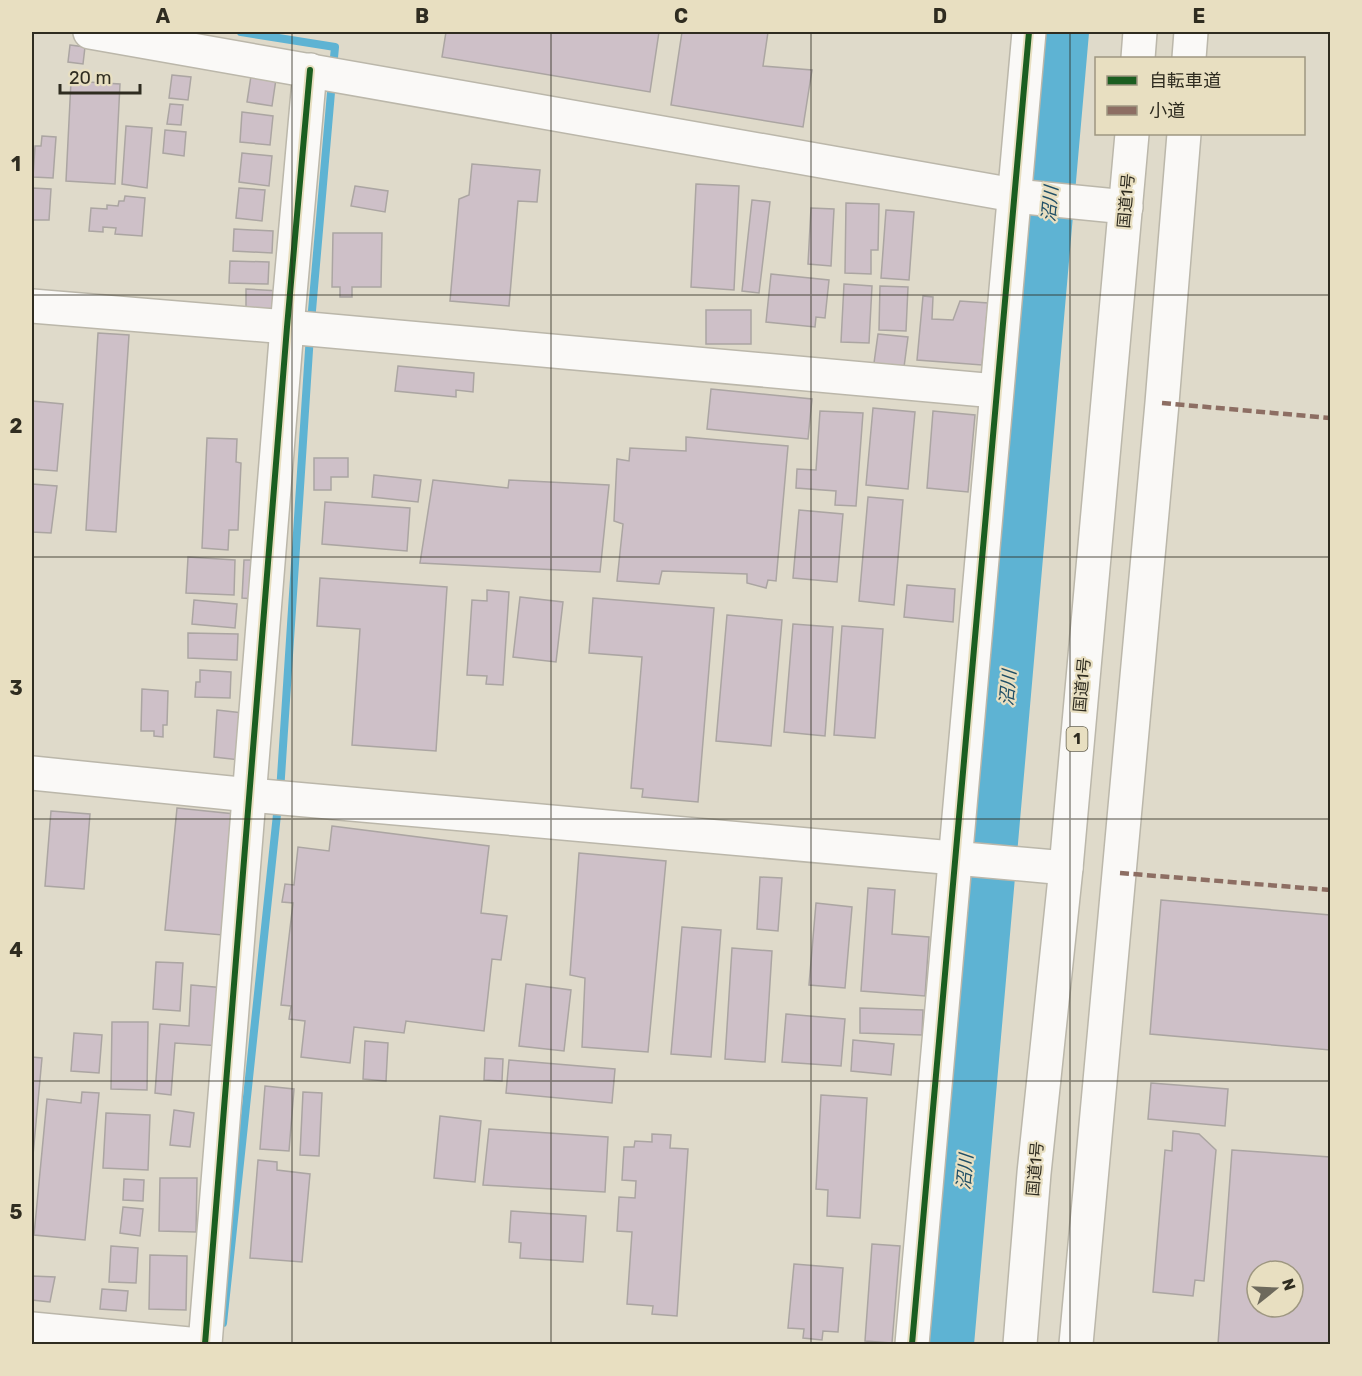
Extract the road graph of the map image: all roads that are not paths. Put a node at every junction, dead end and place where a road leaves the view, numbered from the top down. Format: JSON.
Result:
{"nodes":[{"id":1,"x":90,"y":32,"type":"edge"},
{"id":2,"x":1029,"y":32,"type":"edge"},
{"id":3,"x":1140,"y":32,"type":"edge"},
{"id":4,"x":1191,"y":32,"type":"edge"},
{"id":5,"x":1138,"y":57,"type":"edge"},
{"id":6,"x":1189,"y":57,"type":"edge"},
{"id":7,"x":310,"y":70,"type":"junction"},
{"id":8,"x":1132,"y":135,"type":"edge"},
{"id":9,"x":1184,"y":135,"type":"edge"},
{"id":10,"x":1019,"y":196,"type":"junction"},
{"id":11,"x":1125,"y":207,"type":"junction"},
{"id":12,"x":32,"y":306,"type":"edge"},
{"id":13,"x":287,"y":327,"type":"junction"},
{"id":14,"x":996,"y":391,"type":"junction"},
{"id":15,"x":32,"y":773,"type":"edge"},
{"id":16,"x":250,"y":795,"type":"junction"},
{"id":17,"x":962,"y":858,"type":"junction"},
{"id":18,"x":1066,"y":868,"type":"junction"},
{"id":19,"x":32,"y":1329,"type":"edge"},
{"id":20,"x":189,"y":1344,"type":"edge"},
{"id":21,"x":205,"y":1344,"type":"edge"},
{"id":22,"x":912,"y":1344,"type":"edge"},
{"id":23,"x":1020,"y":1344,"type":"edge"},
{"id":24,"x":1076,"y":1344,"type":"edge"}],
"edges":[{"from":1,"to":7,"type":"main road"},
{"from":2,"to":10,"type":"main road"},
{"from":3,"to":5,"type":"main road"},
{"from":4,"to":6,"type":"main road"},
{"from":7,"to":10,"type":"main road"},
{"from":7,"to":13,"type":"main road"},
{"from":8,"to":11,"type":"main road","name":"国道1号","number":"1"},
{"from":9,"to":24,"type":"main road"},
{"from":10,"to":11,"type":"main road"},
{"from":10,"to":14,"type":"main road"},
{"from":11,"to":18,"type":"main road","name":"国道1号","number":"1"},
{"from":12,"to":13,"type":"main road"},
{"from":13,"to":14,"type":"main road"},
{"from":13,"to":16,"type":"main road"},
{"from":14,"to":17,"type":"main road"},
{"from":15,"to":16,"type":"main road"},
{"from":16,"to":17,"type":"main road"},
{"from":16,"to":21,"type":"main road"},
{"from":17,"to":18,"type":"main road"},
{"from":17,"to":22,"type":"main road"},
{"from":18,"to":23,"type":"main road","name":"国道1号","number":"1"},
{"from":19,"to":20,"type":"main road"}]}
